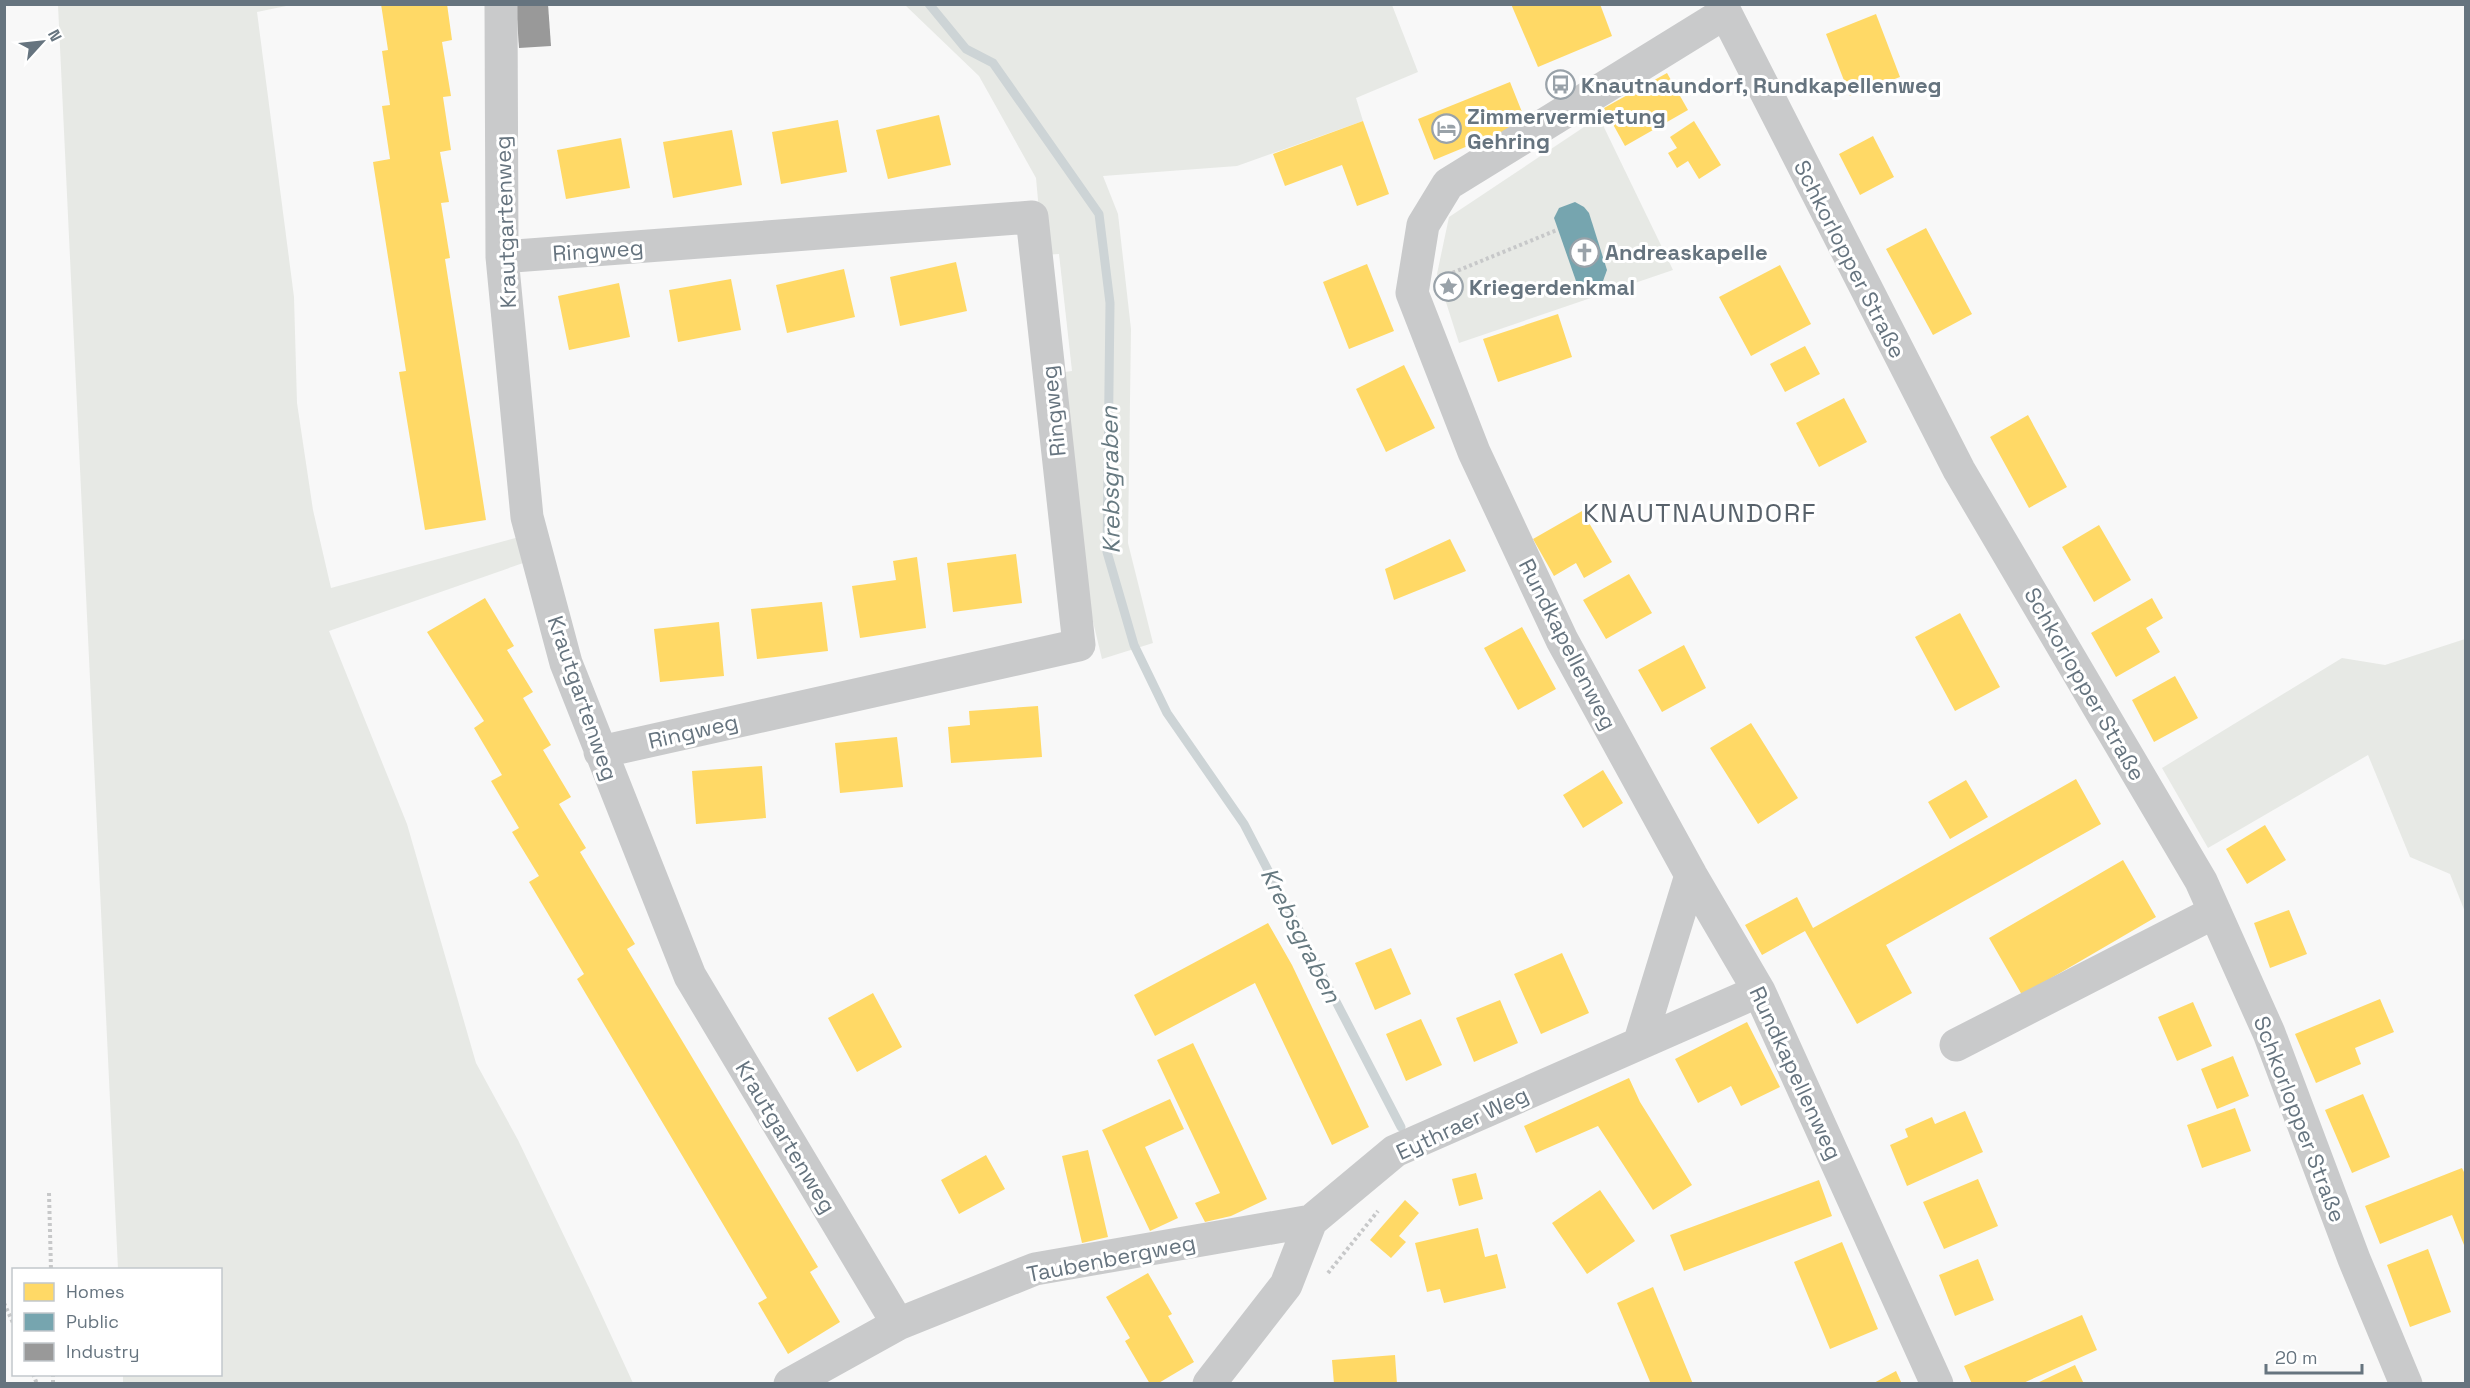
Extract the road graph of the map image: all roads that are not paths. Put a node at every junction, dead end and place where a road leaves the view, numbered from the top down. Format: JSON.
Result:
{"nodes":[{"id":1,"x":501,"y":4,"type":"edge"},
{"id":2,"x":1723,"y":9,"type":"edge"},
{"id":3,"x":502,"y":257,"type":"junction"},
{"id":4,"x":600,"y":752,"type":"junction"},
{"id":5,"x":1691,"y":875,"type":"junction"},
{"id":6,"x":2215,"y":912,"type":"junction"},
{"id":7,"x":1759,"y":991,"type":"junction"},
{"id":8,"x":1640,"y":1041,"type":"junction"},
{"id":9,"x":1956,"y":1045,"type":"dead end"},
{"id":10,"x":1311,"y":1221,"type":"junction"},
{"id":11,"x":898,"y":1324,"type":"junction"},
{"id":12,"x":790,"y":1383,"type":"edge"},
{"id":13,"x":1209,"y":1383,"type":"edge"},
{"id":14,"x":1937,"y":1383,"type":"edge"},
{"id":15,"x":2406,"y":1383,"type":"edge"}],
"edges":[{"from":1,"to":3,"type":"street","name":"Krautgartenweg"},
{"from":2,"to":5,"type":"street","name":"Rundkapellenweg"},
{"from":2,"to":6,"type":"street","name":"Schkorlopper Straße"},
{"from":3,"to":4,"type":"street","name":"Krautgartenweg"},
{"from":3,"to":4,"type":"street","name":"Ringweg"},
{"from":4,"to":11,"type":"street","name":"Krautgartenweg"},
{"from":5,"to":7,"type":"street","name":"Rundkapellenweg"},
{"from":5,"to":8,"type":"street"},
{"from":6,"to":9,"type":"street"},
{"from":6,"to":15,"type":"street","name":"Schkorlopper Straße"},
{"from":7,"to":8,"type":"street","name":"Eythraer Weg"},
{"from":7,"to":14,"type":"street","name":"Rundkapellenweg"},
{"from":8,"to":10,"type":"street","name":"Eythraer Weg"},
{"from":10,"to":11,"type":"street","name":"Taubenbergweg"},
{"from":10,"to":13,"type":"street","name":"Eythraer Weg"},
{"from":11,"to":12,"type":"street","name":"Taubenbergweg"}]}
